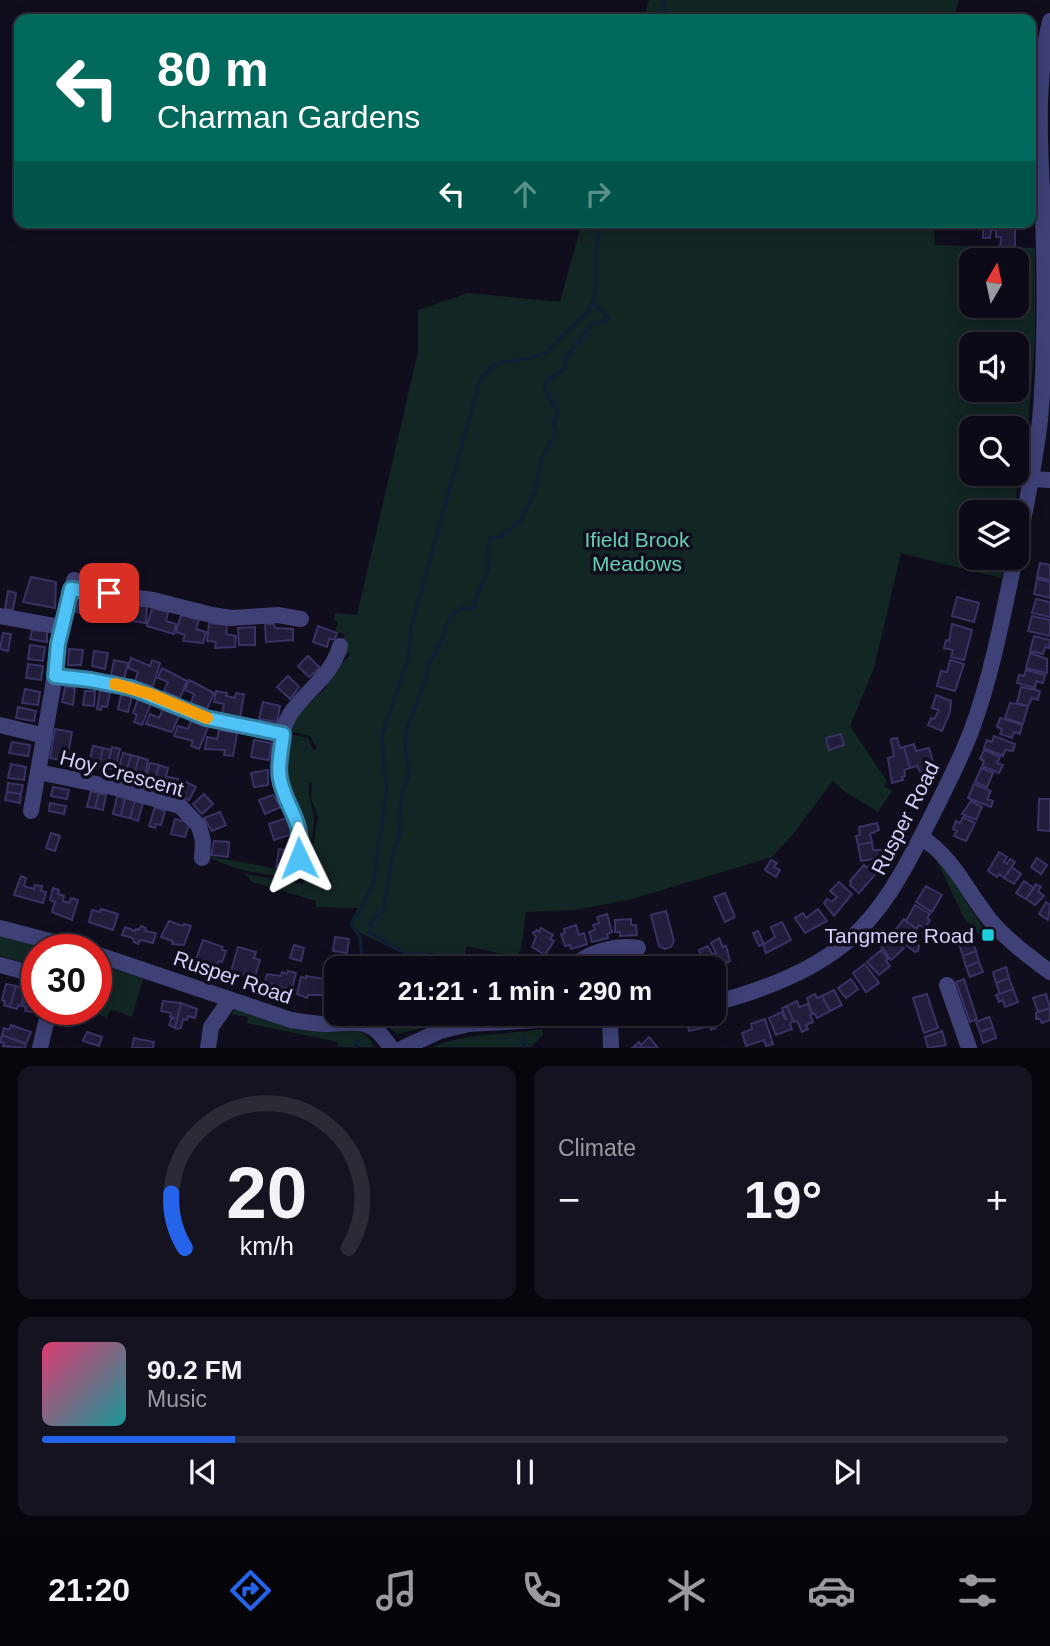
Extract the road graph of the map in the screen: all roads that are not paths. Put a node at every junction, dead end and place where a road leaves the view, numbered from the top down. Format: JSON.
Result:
{"nodes":[{"id":1,"x":1050,"y":21,"type":"edge"},
{"id":2,"x":1036,"y":67,"type":"edge"},
{"id":3,"x":1046,"y":195,"type":"edge"},
{"id":4,"x":1031,"y":480,"type":"junction"},
{"id":5,"x":1050,"y":480,"type":"edge"},
{"id":6,"x":1027,"y":500,"type":"edge"},
{"id":7,"x":1012,"y":570,"type":"edge"},
{"id":8,"x":0,"y":616,"type":"edge"},
{"id":9,"x":301,"y":618,"type":"dead end"},
{"id":10,"x":61,"y":628,"type":"junction"},
{"id":11,"x":340,"y":646,"type":"dead end"},
{"id":12,"x":55,"y":676,"type":"junction"},
{"id":13,"x":0,"y":725,"type":"edge"},
{"id":14,"x":283,"y":734,"type":"junction"},
{"id":15,"x":45,"y":736,"type":"junction"},
{"id":16,"x":38,"y":772,"type":"junction"},
{"id":17,"x":31,"y":811,"type":"dead end"},
{"id":18,"x":920,"y":837,"type":"junction"},
{"id":19,"x":202,"y":858,"type":"dead end"},
{"id":20,"x":299,"y":858,"type":"dead end"},
{"id":21,"x":0,"y":928,"type":"edge"},
{"id":22,"x":22,"y":934,"type":"edge"},
{"id":23,"x":638,"y":948,"type":"dead end"},
{"id":24,"x":589,"y":956,"type":"edge"},
{"id":25,"x":112,"y":959,"type":"edge"},
{"id":26,"x":0,"y":965,"type":"edge"},
{"id":27,"x":21,"y":971,"type":"edge"},
{"id":28,"x":1050,"y":972,"type":"edge"},
{"id":29,"x":947,"y":985,"type":"dead end"},
{"id":30,"x":726,"y":999,"type":"edge"},
{"id":31,"x":230,"y":1000,"type":"junction"},
{"id":32,"x":45,"y":1025,"type":"edge"},
{"id":33,"x":461,"y":1026,"type":"edge"},
{"id":34,"x":610,"y":1026,"type":"edge"},
{"id":35,"x":40,"y":1048,"type":"edge"},
{"id":36,"x":208,"y":1048,"type":"edge"},
{"id":37,"x":391,"y":1048,"type":"edge"},
{"id":38,"x":403,"y":1048,"type":"edge"},
{"id":39,"x":611,"y":1048,"type":"edge"},
{"id":40,"x":969,"y":1048,"type":"edge"}],
"edges":[{"from":1,"to":2,"type":"street"},
{"from":2,"to":3,"type":"street"},
{"from":3,"to":4,"type":"street"},
{"from":4,"to":5,"type":"street"},
{"from":4,"to":6,"type":"street"},
{"from":7,"to":18,"type":"street","name":"Rusper Road"},
{"from":8,"to":10,"type":"street"},
{"from":9,"to":10,"type":"street"},
{"from":10,"to":12,"type":"street"},
{"from":11,"to":14,"type":"street"},
{"from":12,"to":14,"type":"street"},
{"from":12,"to":15,"type":"street"},
{"from":13,"to":15,"type":"street"},
{"from":14,"to":20,"type":"street"},
{"from":15,"to":16,"type":"street"},
{"from":16,"to":17,"type":"street"},
{"from":16,"to":19,"type":"street","name":"Hoy Crescent"},
{"from":18,"to":28,"type":"street"},
{"from":18,"to":30,"type":"street","name":"Rusper Road"},
{"from":21,"to":22,"type":"street"},
{"from":23,"to":24,"type":"street"},
{"from":25,"to":31,"type":"street","name":"Rusper Road"},
{"from":26,"to":27,"type":"street"},
{"from":29,"to":40,"type":"street"},
{"from":31,"to":36,"type":"street"},
{"from":31,"to":37,"type":"street","name":"Rusper Road"},
{"from":32,"to":35,"type":"street"},
{"from":33,"to":38,"type":"street"},
{"from":34,"to":39,"type":"street"}]}
